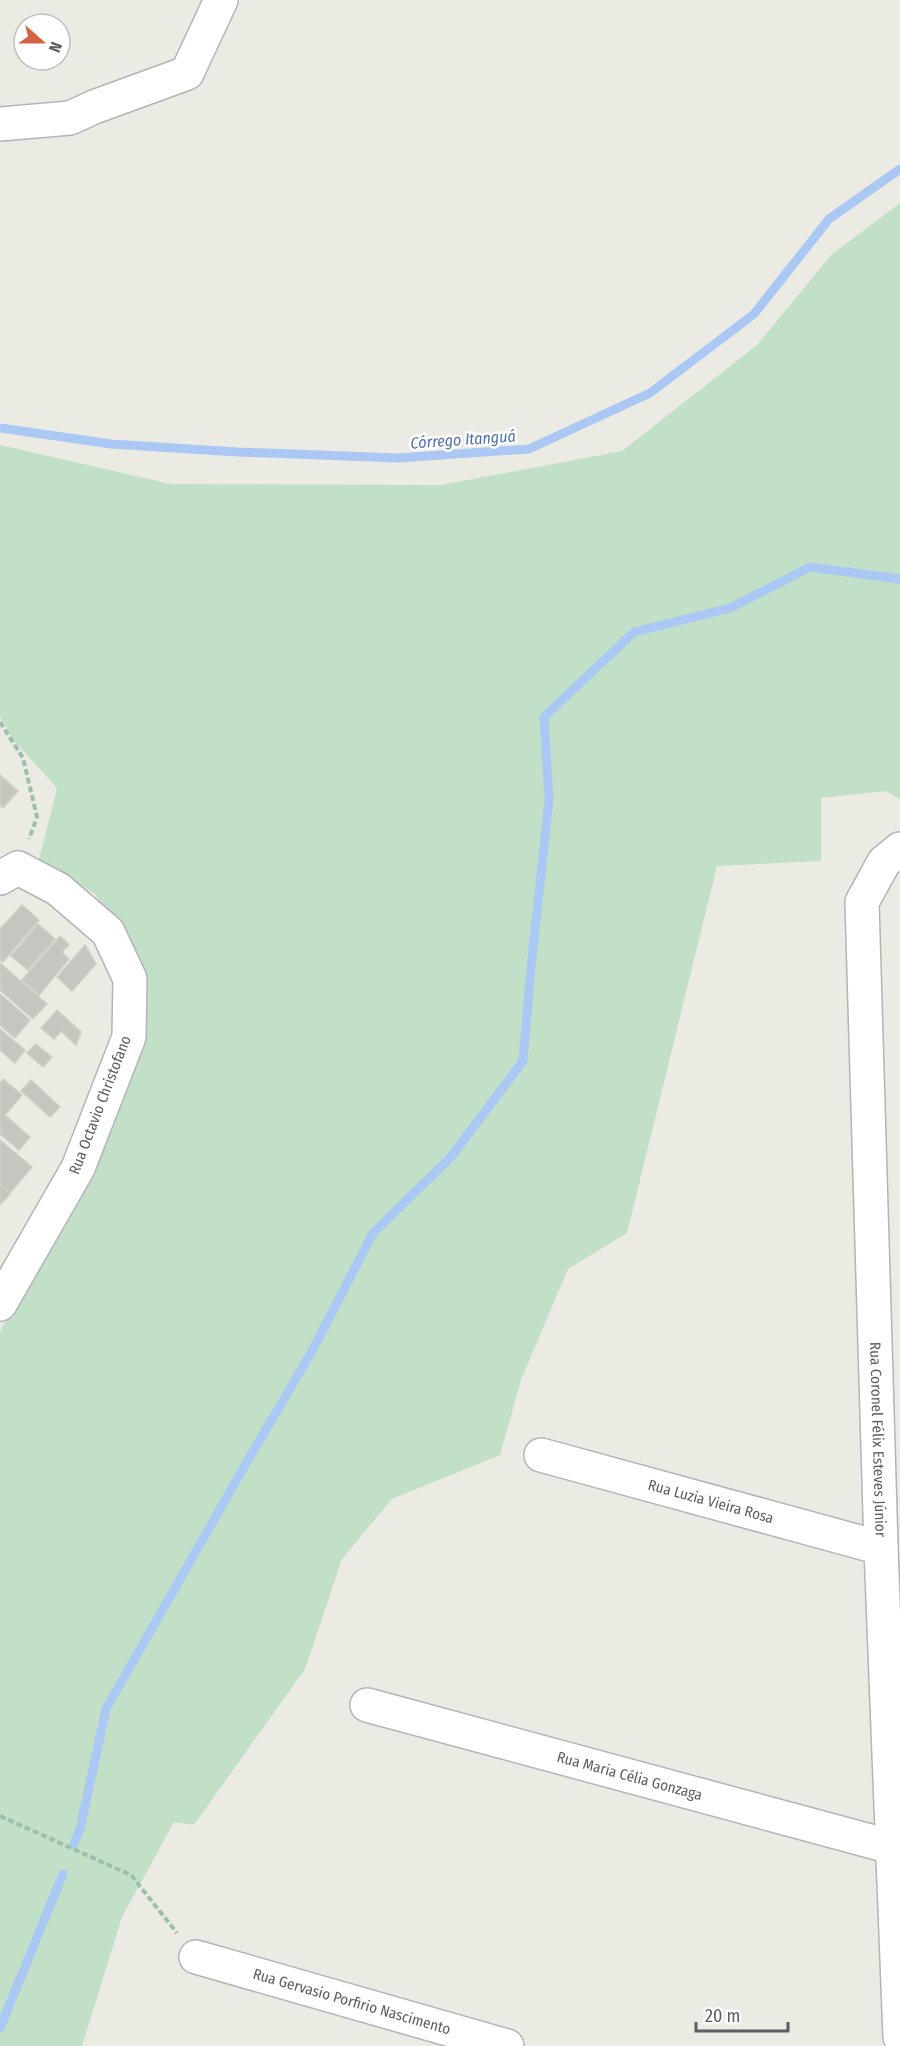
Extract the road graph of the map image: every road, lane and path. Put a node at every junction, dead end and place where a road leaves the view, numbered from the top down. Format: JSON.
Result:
{"nodes":[{"id":1,"x":221,"y":0,"type":"edge"},
{"id":2,"x":0,"y":124,"type":"edge"},
{"id":3,"x":0,"y":722,"type":"edge"},
{"id":4,"x":897,"y":850,"type":"edge"},
{"id":5,"x":9,"y":873,"type":"edge"},
{"id":6,"x":0,"y":1304,"type":"edge"},
{"id":7,"x":541,"y":1455,"type":"dead end"},
{"id":8,"x":881,"y":1548,"type":"junction"},
{"id":9,"x":367,"y":1705,"type":"dead end"},
{"id":10,"x":0,"y":1816,"type":"edge"},
{"id":11,"x":892,"y":1846,"type":"junction"},
{"id":12,"x":196,"y":1957,"type":"joint"},
{"id":13,"x":900,"y":2037,"type":"edge"},
{"id":14,"x":507,"y":2046,"type":"edge"}],
"edges":[{"from":1,"to":2,"type":"street"},
{"from":3,"to":5,"type":"path"},
{"from":4,"to":8,"type":"street","name":"Rua Coronel Félix Esteves Júnior"},
{"from":5,"to":6,"type":"street","name":"Rua Octavio Christofano"},
{"from":7,"to":8,"type":"street","name":"Rua Luzia Vieira Rosa"},
{"from":8,"to":11,"type":"street","name":"Rua Coronel Félix Esteves Júnior"},
{"from":9,"to":11,"type":"street","name":"Rua Maria Célia Gonzaga"},
{"from":10,"to":12,"type":"path"},
{"from":11,"to":13,"type":"street","name":"Rua Coronel Félix Esteves Júnior"},
{"from":12,"to":14,"type":"street","name":"Rua Gervasio Porfirio Nascimento"}]}
